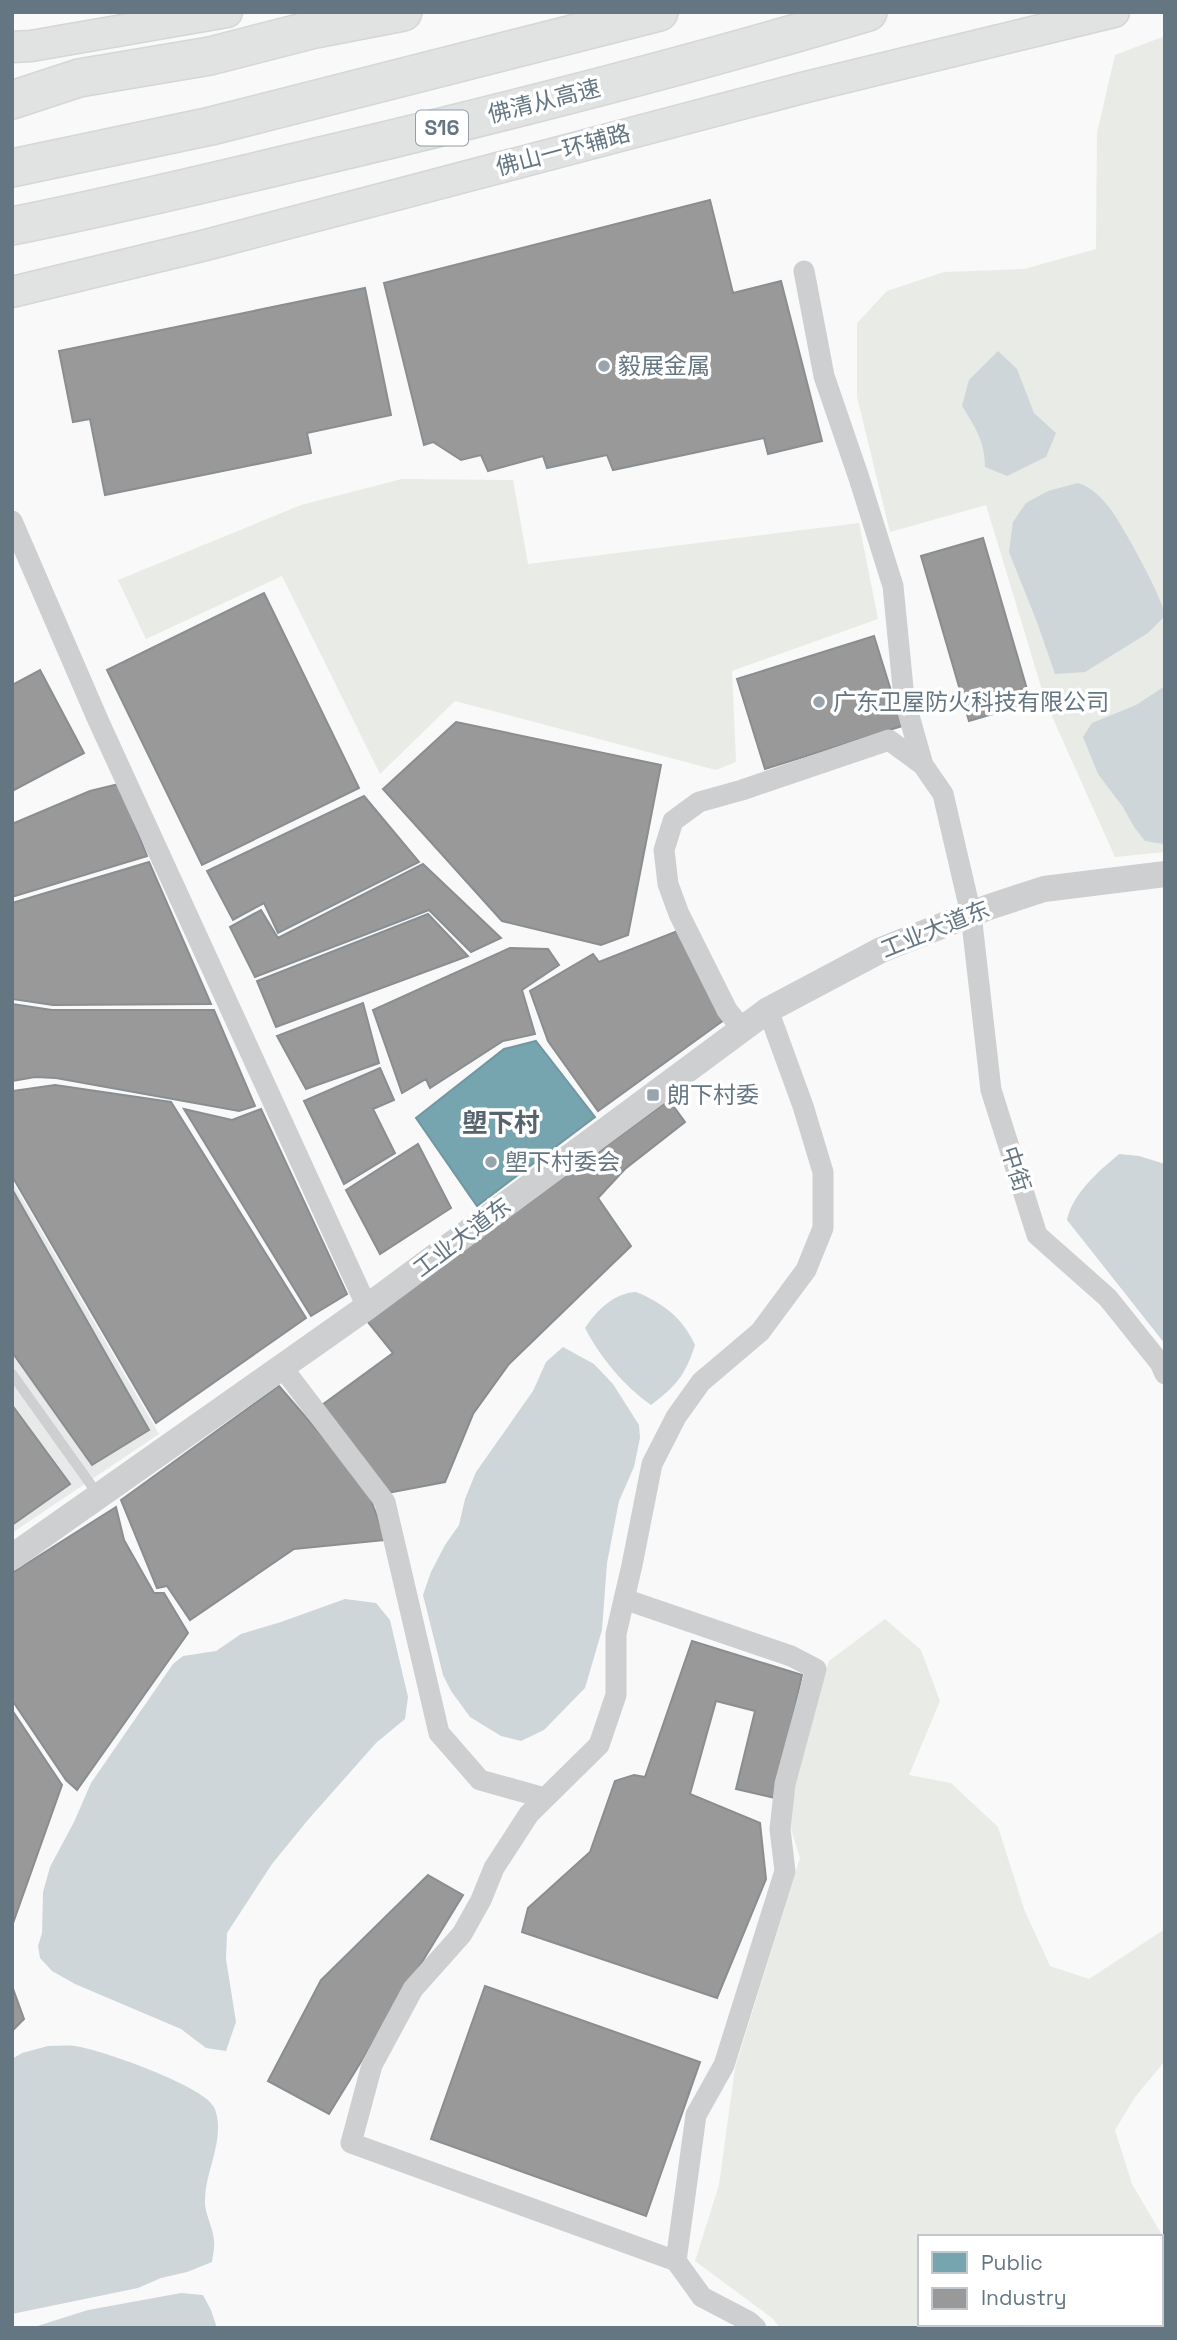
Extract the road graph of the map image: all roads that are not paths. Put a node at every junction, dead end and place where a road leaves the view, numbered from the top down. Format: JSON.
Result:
{"nodes":[{"id":1,"x":227,"y":12,"type":"edge"},
{"id":2,"x":403,"y":12,"type":"edge"},
{"id":3,"x":659,"y":12,"type":"edge"},
{"id":4,"x":868,"y":12,"type":"edge"},
{"id":5,"x":1114,"y":12,"type":"edge"},
{"id":6,"x":12,"y":47,"type":"edge"},
{"id":7,"x":79,"y":78,"type":"junction"},
{"id":8,"x":12,"y":86,"type":"edge"},
{"id":9,"x":12,"y":100,"type":"edge"},
{"id":10,"x":12,"y":168,"type":"edge"},
{"id":11,"x":12,"y":226,"type":"edge"},
{"id":12,"x":804,"y":271,"type":"dead end"},
{"id":13,"x":12,"y":292,"type":"edge"},
{"id":14,"x":12,"y":520,"type":"edge"},
{"id":15,"x":923,"y":765,"type":"junction"},
{"id":16,"x":1165,"y":874,"type":"edge"},
{"id":17,"x":971,"y":914,"type":"junction"},
{"id":18,"x":768,"y":1010,"type":"junction"},
{"id":19,"x":742,"y":1029,"type":"junction"},
{"id":20,"x":367,"y":1307,"type":"junction"},
{"id":21,"x":282,"y":1367,"type":"junction"},
{"id":22,"x":12,"y":1374,"type":"edge"},
{"id":23,"x":1165,"y":1374,"type":"edge"},
{"id":24,"x":99,"y":1496,"type":"junction"},
{"id":25,"x":12,"y":1558,"type":"edge"},
{"id":26,"x":624,"y":1600,"type":"junction"},
{"id":27,"x":545,"y":1798,"type":"junction"},
{"id":28,"x":676,"y":2261,"type":"junction"},
{"id":29,"x":756,"y":2328,"type":"edge"}],
"edges":[{"from":1,"to":6,"type":"main road"},
{"from":2,"to":7,"type":"highway"},
{"from":3,"to":10,"type":"highway"},
{"from":4,"to":11,"type":"highway","name":"佛清从高速","number":"S16"},
{"from":5,"to":13,"type":"main road","name":"佛山一环辅路"},
{"from":7,"to":8,"type":"highway"},
{"from":7,"to":9,"type":"highway"},
{"from":12,"to":15,"type":"street"},
{"from":14,"to":20,"type":"street"},
{"from":15,"to":17,"type":"street","name":"中街"},
{"from":15,"to":19,"type":"street"},
{"from":16,"to":17,"type":"street","name":"工业大道东"},
{"from":17,"to":18,"type":"street","name":"工业大道东"},
{"from":17,"to":23,"type":"street","name":"中街"},
{"from":18,"to":19,"type":"street","name":"工业大道东"},
{"from":18,"to":26,"type":"street"},
{"from":19,"to":20,"type":"street","name":"工业大道东"},
{"from":20,"to":21,"type":"street","name":"工业大道东"},
{"from":21,"to":24,"type":"street","name":"工业大道东"},
{"from":21,"to":27,"type":"street"},
{"from":22,"to":24,"type":"lane"},
{"from":24,"to":25,"type":"street","name":"工业大道东"},
{"from":26,"to":27,"type":"street"},
{"from":26,"to":28,"type":"street"},
{"from":27,"to":28,"type":"street"},
{"from":28,"to":29,"type":"street"}]}
